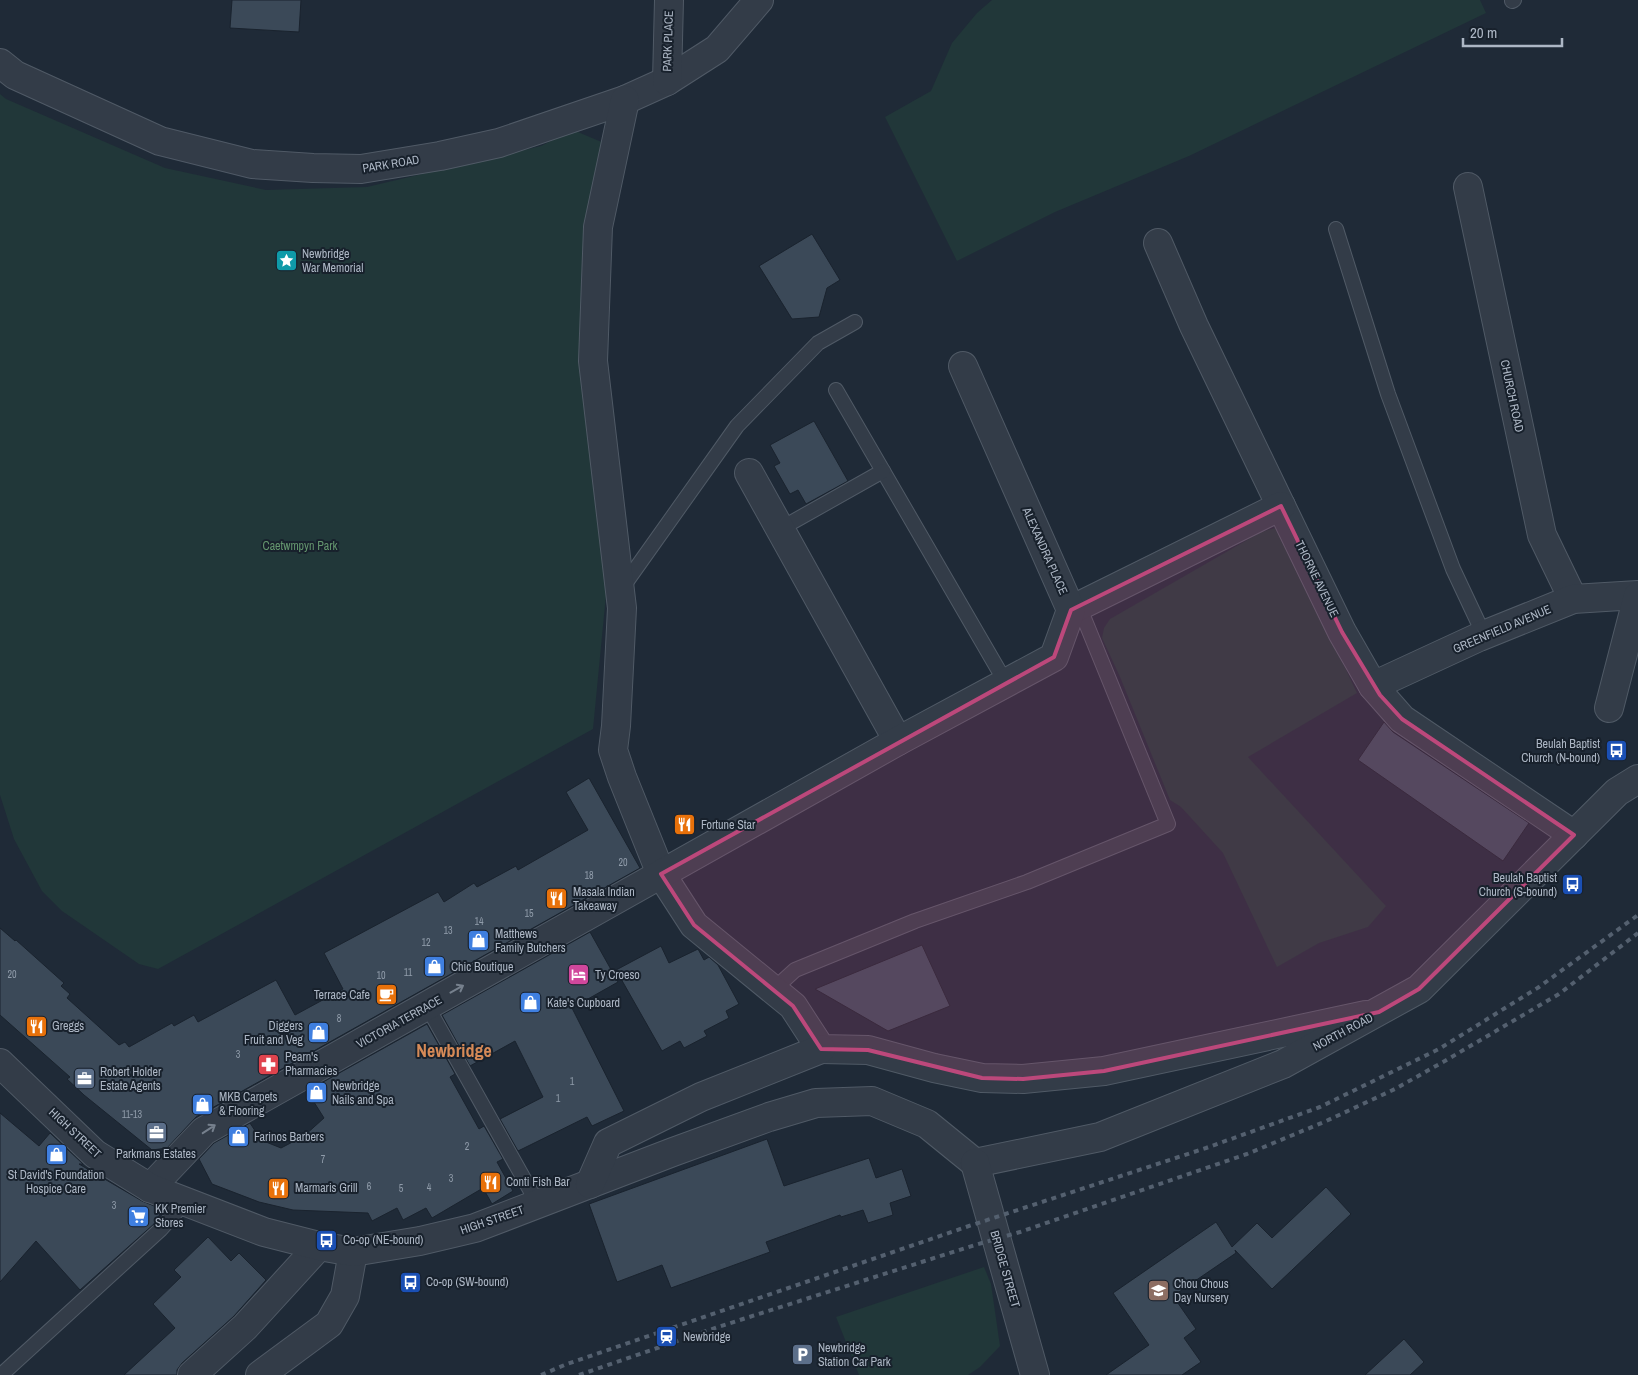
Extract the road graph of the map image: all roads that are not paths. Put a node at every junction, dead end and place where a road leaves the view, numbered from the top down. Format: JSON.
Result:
{"nodes":[{"id":1,"x":669,"y":0,"type":"edge"},
{"id":2,"x":759,"y":0,"type":"edge"},
{"id":3,"x":0,"y":64,"type":"edge"},
{"id":4,"x":667,"y":81,"type":"junction"},
{"id":5,"x":625,"y":100,"type":"junction"},
{"id":6,"x":1468,"y":187,"type":"dead end"},
{"id":7,"x":1336,"y":229,"type":"dead end"},
{"id":8,"x":1158,"y":243,"type":"dead end"},
{"id":9,"x":855,"y":322,"type":"dead end"},
{"id":10,"x":963,"y":366,"type":"dead end"},
{"id":11,"x":836,"y":390,"type":"dead end"},
{"id":12,"x":883,"y":471,"type":"junction"},
{"id":13,"x":749,"y":473,"type":"dead end"},
{"id":14,"x":1281,"y":506,"type":"junction"},
{"id":15,"x":780,"y":529,"type":"junction"},
{"id":16,"x":620,"y":591,"type":"junction"},
{"id":17,"x":1638,"y":596,"type":"edge"},
{"id":18,"x":1573,"y":599,"type":"junction"},
{"id":19,"x":1075,"y":608,"type":"junction"},
{"id":20,"x":1484,"y":635,"type":"junction"},
{"id":21,"x":1006,"y":683,"type":"junction"},
{"id":22,"x":1373,"y":686,"type":"junction"},
{"id":23,"x":1609,"y":708,"type":"dead end"},
{"id":24,"x":898,"y":741,"type":"junction"},
{"id":25,"x":1638,"y":779,"type":"edge"},
{"id":26,"x":1574,"y":835,"type":"junction"},
{"id":27,"x":661,"y":874,"type":"junction"},
{"id":28,"x":772,"y":991,"type":"junction"},
{"id":29,"x":427,"y":1006,"type":"junction"},
{"id":30,"x":1379,"y":1012,"type":"junction"},
{"id":31,"x":821,"y":1049,"type":"junction"},
{"id":32,"x":0,"y":1063,"type":"edge"},
{"id":33,"x":976,"y":1163,"type":"junction"},
{"id":34,"x":590,"y":1184,"type":"junction"},
{"id":35,"x":150,"y":1188,"type":"junction"},
{"id":36,"x":185,"y":1202,"type":"junction"},
{"id":37,"x":538,"y":1204,"type":"junction"},
{"id":38,"x":319,"y":1246,"type":"junction"},
{"id":39,"x":353,"y":1252,"type":"junction"},
{"id":40,"x":1,"y":1375,"type":"edge"},
{"id":41,"x":192,"y":1375,"type":"edge"},
{"id":42,"x":260,"y":1375,"type":"edge"},
{"id":43,"x":1034,"y":1375,"type":"edge"}],
"edges":[{"from":1,"to":4,"type":"street","name":"PARK PLACE"},
{"from":2,"to":4,"type":"street","name":"PARK ROAD"},
{"from":3,"to":5,"type":"street","name":"PARK ROAD"},
{"from":4,"to":5,"type":"street","name":"PARK ROAD"},
{"from":5,"to":16,"type":"street"},
{"from":6,"to":18,"type":"street","name":"CHURCH ROAD"},
{"from":7,"to":20,"type":"lane"},
{"from":8,"to":14,"type":"street","name":"THORNE AVENUE"},
{"from":9,"to":16,"type":"lane"},
{"from":10,"to":19,"type":"street","name":"ALEXANDRA PLACE"},
{"from":11,"to":12,"type":"lane"},
{"from":12,"to":15,"type":"lane"},
{"from":12,"to":21,"type":"lane"},
{"from":13,"to":15,"type":"street"},
{"from":14,"to":19,"type":"street"},
{"from":14,"to":22,"type":"street","name":"THORNE AVENUE"},
{"from":15,"to":24,"type":"street"},
{"from":16,"to":27,"type":"street"},
{"from":17,"to":18,"type":"street","name":"GREENFIELD AVENUE"},
{"from":17,"to":23,"type":"street"},
{"from":18,"to":20,"type":"street","name":"GREENFIELD AVENUE"},
{"from":19,"to":21,"type":"street","name":"ALEXANDRA PLACE"},
{"from":19,"to":28,"type":"lane"},
{"from":20,"to":22,"type":"street","name":"GREENFIELD AVENUE"},
{"from":21,"to":24,"type":"street","name":"ALEXANDRA PLACE"},
{"from":22,"to":26,"type":"street","name":"THORNE AVENUE"},
{"from":24,"to":27,"type":"street","name":"ALEXANDRA PLACE"},
{"from":25,"to":26,"type":"street","name":"NORTH ROAD"},
{"from":26,"to":30,"type":"street","name":"NORTH ROAD"},
{"from":27,"to":28,"type":"street"},
{"from":29,"to":27,"type":"street","name":"VICTORIA TERRACE","one_way":true},
{"from":28,"to":31,"type":"street"},
{"from":35,"to":29,"type":"street","name":"VICTORIA TERRACE","one_way":true},
{"from":29,"to":37,"type":"lane"},
{"from":30,"to":31,"type":"street"},
{"from":30,"to":33,"type":"street","name":"NORTH ROAD"},
{"from":31,"to":34,"type":"street"},
{"from":32,"to":35,"type":"street","name":"HIGH STREET"},
{"from":33,"to":34,"type":"street","name":"HIGH STREET"},
{"from":33,"to":43,"type":"street","name":"BRIDGE STREET"},
{"from":34,"to":37,"type":"street","name":"HIGH STREET"},
{"from":35,"to":36,"type":"street","name":"HIGH STREET"},
{"from":36,"to":38,"type":"street","name":"HIGH STREET"},
{"from":36,"to":40,"type":"lane"},
{"from":37,"to":39,"type":"street","name":"HIGH STREET"},
{"from":38,"to":39,"type":"street","name":"HIGH STREET"},
{"from":38,"to":41,"type":"street"},
{"from":39,"to":42,"type":"street"}]}
